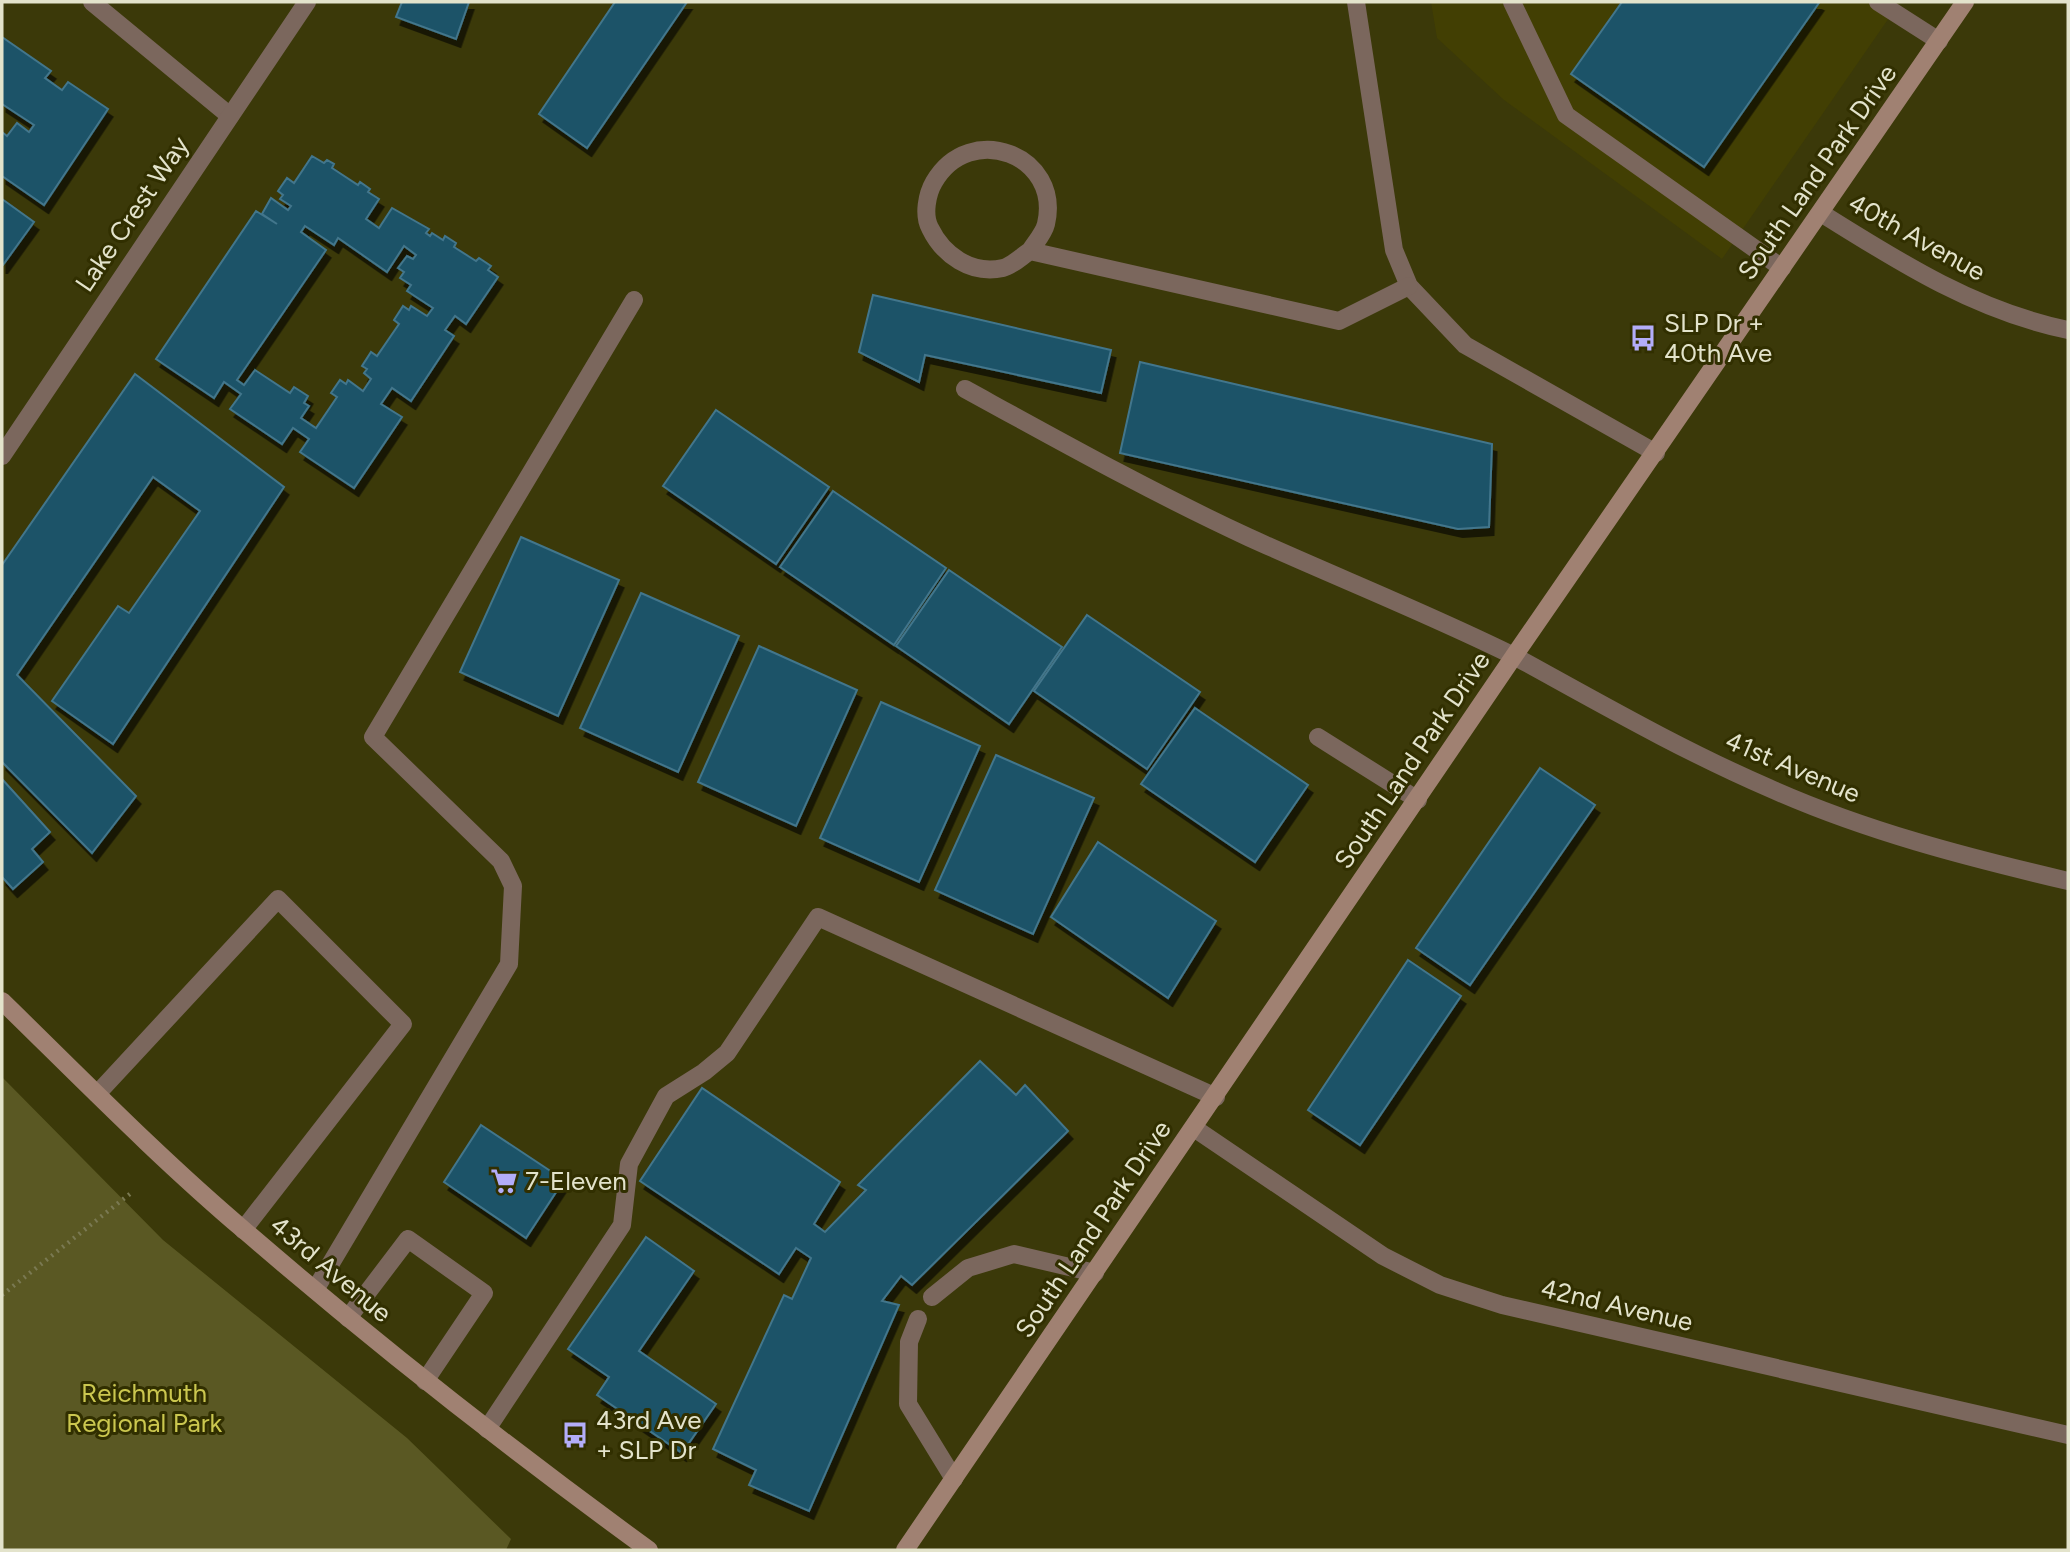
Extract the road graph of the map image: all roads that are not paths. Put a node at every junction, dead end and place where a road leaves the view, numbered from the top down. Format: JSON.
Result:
{"nodes":[{"id":1,"x":92,"y":2,"type":"edge"},
{"id":2,"x":307,"y":2,"type":"edge"},
{"id":3,"x":1356,"y":2,"type":"edge"},
{"id":4,"x":1512,"y":2,"type":"edge"},
{"id":5,"x":1878,"y":2,"type":"edge"},
{"id":6,"x":1965,"y":2,"type":"edge"},
{"id":7,"x":1938,"y":41,"type":"junction"},
{"id":8,"x":230,"y":116,"type":"junction"},
{"id":9,"x":1821,"y":212,"type":"junction"},
{"id":10,"x":1030,"y":251,"type":"junction"},
{"id":11,"x":1782,"y":268,"type":"junction"},
{"id":12,"x":1409,"y":286,"type":"junction"},
{"id":13,"x":634,"y":300,"type":"dead end"},
{"id":14,"x":2068,"y":330,"type":"edge"},
{"id":15,"x":965,"y":389,"type":"dead end"},
{"id":16,"x":1656,"y":453,"type":"junction"},
{"id":17,"x":2,"y":456,"type":"edge"},
{"id":18,"x":1514,"y":656,"type":"junction"},
{"id":19,"x":1318,"y":737,"type":"dead end"},
{"id":20,"x":1418,"y":800,"type":"junction"},
{"id":21,"x":2068,"y":881,"type":"edge"},
{"id":22,"x":2,"y":1001,"type":"edge"},
{"id":23,"x":97,"y":1094,"type":"junction"},
{"id":24,"x":1216,"y":1097,"type":"junction"},
{"id":25,"x":1194,"y":1128,"type":"junction"},
{"id":26,"x":243,"y":1230,"type":"junction"},
{"id":27,"x":1095,"y":1273,"type":"junction"},
{"id":28,"x":315,"y":1290,"type":"junction"},
{"id":29,"x":932,"y":1297,"type":"dead end"},
{"id":30,"x":348,"y":1318,"type":"junction"},
{"id":31,"x":918,"y":1319,"type":"dead end"},
{"id":32,"x":425,"y":1381,"type":"junction"},
{"id":33,"x":487,"y":1429,"type":"junction"},
{"id":34,"x":2068,"y":1435,"type":"edge"},
{"id":35,"x":954,"y":1479,"type":"junction"},
{"id":36,"x":649,"y":1550,"type":"edge"},
{"id":37,"x":905,"y":1550,"type":"edge"}],
"edges":[{"from":1,"to":8,"type":"street"},
{"from":2,"to":8,"type":"street","name":"Lake Crest Way"},
{"from":3,"to":12,"type":"street"},
{"from":4,"to":11,"type":"street"},
{"from":5,"to":7,"type":"street"},
{"from":6,"to":7,"type":"street","name":"South Land Park Drive"},
{"from":7,"to":9,"type":"street","name":"South Land Park Drive"},
{"from":8,"to":17,"type":"street","name":"Lake Crest Way"},
{"from":9,"to":11,"type":"street","name":"South Land Park Drive"},
{"from":9,"to":14,"type":"street","name":"40th Avenue"},
{"from":10,"to":10,"type":"street"},
{"from":10,"to":12,"type":"street"},
{"from":11,"to":16,"type":"street","name":"South Land Park Drive"},
{"from":12,"to":16,"type":"street"},
{"from":13,"to":28,"type":"street"},
{"from":15,"to":18,"type":"street","name":"41st Avenue"},
{"from":16,"to":18,"type":"street","name":"South Land Park Drive"},
{"from":18,"to":20,"type":"street","name":"South Land Park Drive"},
{"from":18,"to":21,"type":"street","name":"41st Avenue"},
{"from":19,"to":20,"type":"street"},
{"from":20,"to":24,"type":"street","name":"South Land Park Drive"},
{"from":22,"to":23,"type":"street","name":"43rd Avenue"},
{"from":23,"to":26,"type":"street","name":"43rd Avenue"},
{"from":23,"to":26,"type":"street"},
{"from":24,"to":25,"type":"street","name":"South Land Park Drive"},
{"from":24,"to":33,"type":"street"},
{"from":25,"to":27,"type":"street","name":"South Land Park Drive"},
{"from":25,"to":34,"type":"street","name":"42nd Avenue"},
{"from":26,"to":28,"type":"street","name":"43rd Avenue"},
{"from":27,"to":29,"type":"street"},
{"from":27,"to":35,"type":"street","name":"South Land Park Drive"},
{"from":28,"to":30,"type":"street","name":"43rd Avenue"},
{"from":30,"to":32,"type":"street","name":"43rd Avenue"},
{"from":30,"to":32,"type":"street"},
{"from":31,"to":35,"type":"street"},
{"from":32,"to":33,"type":"street","name":"43rd Avenue"},
{"from":33,"to":36,"type":"street","name":"43rd Avenue"},
{"from":35,"to":37,"type":"street","name":"South Land Park Drive"}]}
